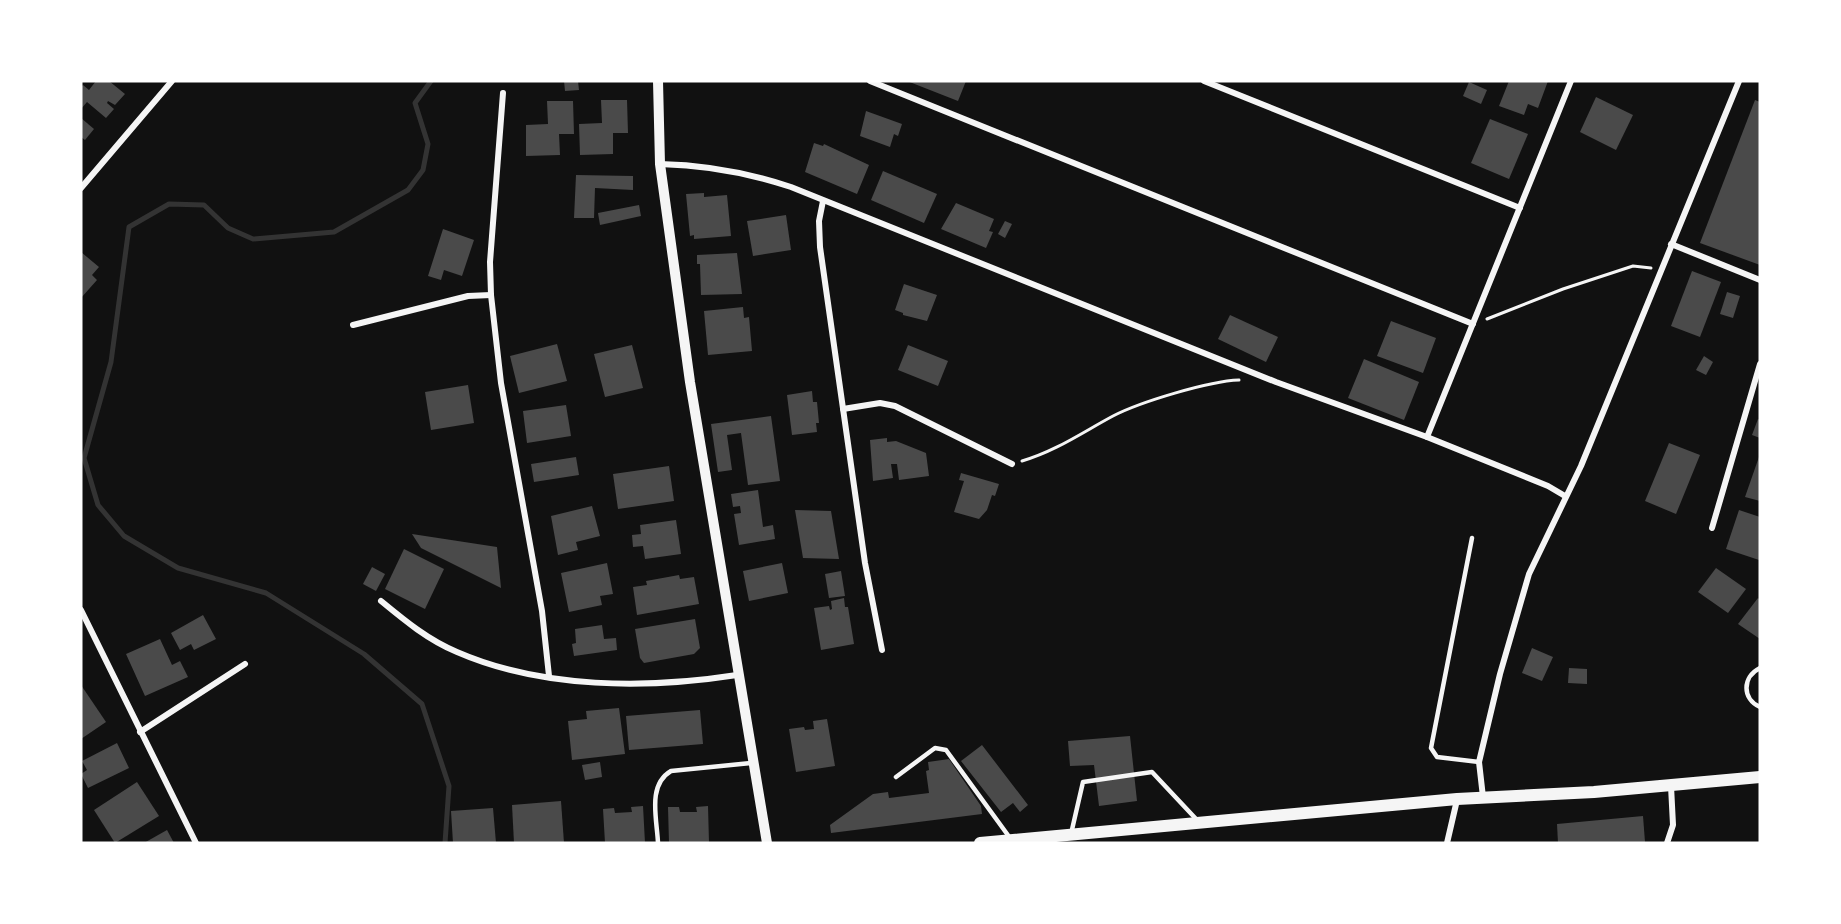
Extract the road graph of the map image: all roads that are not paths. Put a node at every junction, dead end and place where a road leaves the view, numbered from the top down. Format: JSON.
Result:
{"nodes":[{"id":1,"x":172,"y":81,"type":"edge"},
{"id":2,"x":658,"y":81,"type":"edge"},
{"id":3,"x":870,"y":81,"type":"edge"},
{"id":4,"x":1204,"y":81,"type":"edge"},
{"id":5,"x":1571,"y":81,"type":"edge"},
{"id":6,"x":1739,"y":81,"type":"edge"},
{"id":7,"x":503,"y":93,"type":"dead end"},
{"id":8,"x":660,"y":164,"type":"junction"},
{"id":9,"x":81,"y":188,"type":"edge"},
{"id":10,"x":823,"y":201,"type":"junction"},
{"id":11,"x":1520,"y":208,"type":"junction"},
{"id":12,"x":1671,"y":244,"type":"junction"},
{"id":13,"x":1760,"y":280,"type":"edge"},
{"id":14,"x":491,"y":295,"type":"junction"},
{"id":15,"x":1473,"y":324,"type":"junction"},
{"id":16,"x":353,"y":325,"type":"dead end"},
{"id":17,"x":1760,"y":364,"type":"edge"},
{"id":18,"x":843,"y":408,"type":"junction"},
{"id":19,"x":1427,"y":437,"type":"junction"},
{"id":20,"x":1012,"y":464,"type":"road end"},
{"id":21,"x":1565,"y":496,"type":"junction"},
{"id":22,"x":1712,"y":528,"type":"dead end"},
{"id":23,"x":1472,"y":538,"type":"dead end"},
{"id":24,"x":381,"y":601,"type":"dead end"},
{"id":25,"x":81,"y":609,"type":"edge"},
{"id":26,"x":882,"y":650,"type":"dead end"},
{"id":27,"x":245,"y":664,"type":"dead end"},
{"id":28,"x":1760,"y":668,"type":"edge"},
{"id":29,"x":737,"y":675,"type":"junction"},
{"id":30,"x":549,"y":676,"type":"junction"},
{"id":31,"x":1760,"y":708,"type":"edge"},
{"id":32,"x":140,"y":732,"type":"junction"},
{"id":33,"x":1479,"y":762,"type":"junction"},
{"id":34,"x":751,"y":763,"type":"junction"},
{"id":35,"x":896,"y":777,"type":"dead end"},
{"id":36,"x":1760,"y":777,"type":"edge"},
{"id":37,"x":1671,"y":786,"type":"junction"},
{"id":38,"x":1483,"y":797,"type":"junction"},
{"id":39,"x":1457,"y":799,"type":"junction"},
{"id":40,"x":1198,"y":823,"type":"junction"},
{"id":41,"x":1071,"y":834,"type":"junction"},
{"id":42,"x":1017,"y":841,"type":"edge"},
{"id":43,"x":196,"y":843,"type":"edge"},
{"id":44,"x":658,"y":843,"type":"edge"},
{"id":45,"x":767,"y":843,"type":"edge"},
{"id":46,"x":980,"y":843,"type":"edge"},
{"id":47,"x":1447,"y":843,"type":"edge"},
{"id":48,"x":1667,"y":843,"type":"edge"}],
"edges":[{"from":1,"to":9,"type":"street"},
{"from":2,"to":8,"type":"street"},
{"from":3,"to":15,"type":"street"},
{"from":4,"to":11,"type":"street"},
{"from":5,"to":11,"type":"street"},
{"from":6,"to":12,"type":"street"},
{"from":7,"to":14,"type":"street"},
{"from":8,"to":10,"type":"street"},
{"from":8,"to":29,"type":"street"},
{"from":10,"to":18,"type":"street"},
{"from":10,"to":19,"type":"street"},
{"from":11,"to":15,"type":"street"},
{"from":12,"to":13,"type":"street"},
{"from":12,"to":21,"type":"street"},
{"from":14,"to":16,"type":"street"},
{"from":14,"to":30,"type":"street"},
{"from":15,"to":19,"type":"street"},
{"from":17,"to":22,"type":"street"},
{"from":18,"to":20,"type":"street"},
{"from":18,"to":26,"type":"street"},
{"from":19,"to":21,"type":"street"},
{"from":21,"to":33,"type":"street"},
{"from":23,"to":33,"type":"lane"},
{"from":24,"to":30,"type":"street"},
{"from":25,"to":32,"type":"street"},
{"from":27,"to":32,"type":"street"},
{"from":28,"to":31,"type":"lane"},
{"from":29,"to":30,"type":"street"},
{"from":29,"to":34,"type":"street"},
{"from":32,"to":43,"type":"street"},
{"from":33,"to":38,"type":"street"},
{"from":34,"to":44,"type":"lane"},
{"from":34,"to":45,"type":"street"},
{"from":35,"to":42,"type":"lane"},
{"from":36,"to":37,"type":"main road"},
{"from":37,"to":38,"type":"main road"},
{"from":37,"to":48,"type":"street"},
{"from":38,"to":39,"type":"main road"},
{"from":39,"to":40,"type":"main road"},
{"from":39,"to":47,"type":"street"},
{"from":40,"to":41,"type":"main road"},
{"from":40,"to":41,"type":"lane"},
{"from":41,"to":42,"type":"main road"},
{"from":42,"to":46,"type":"main road"}]}
